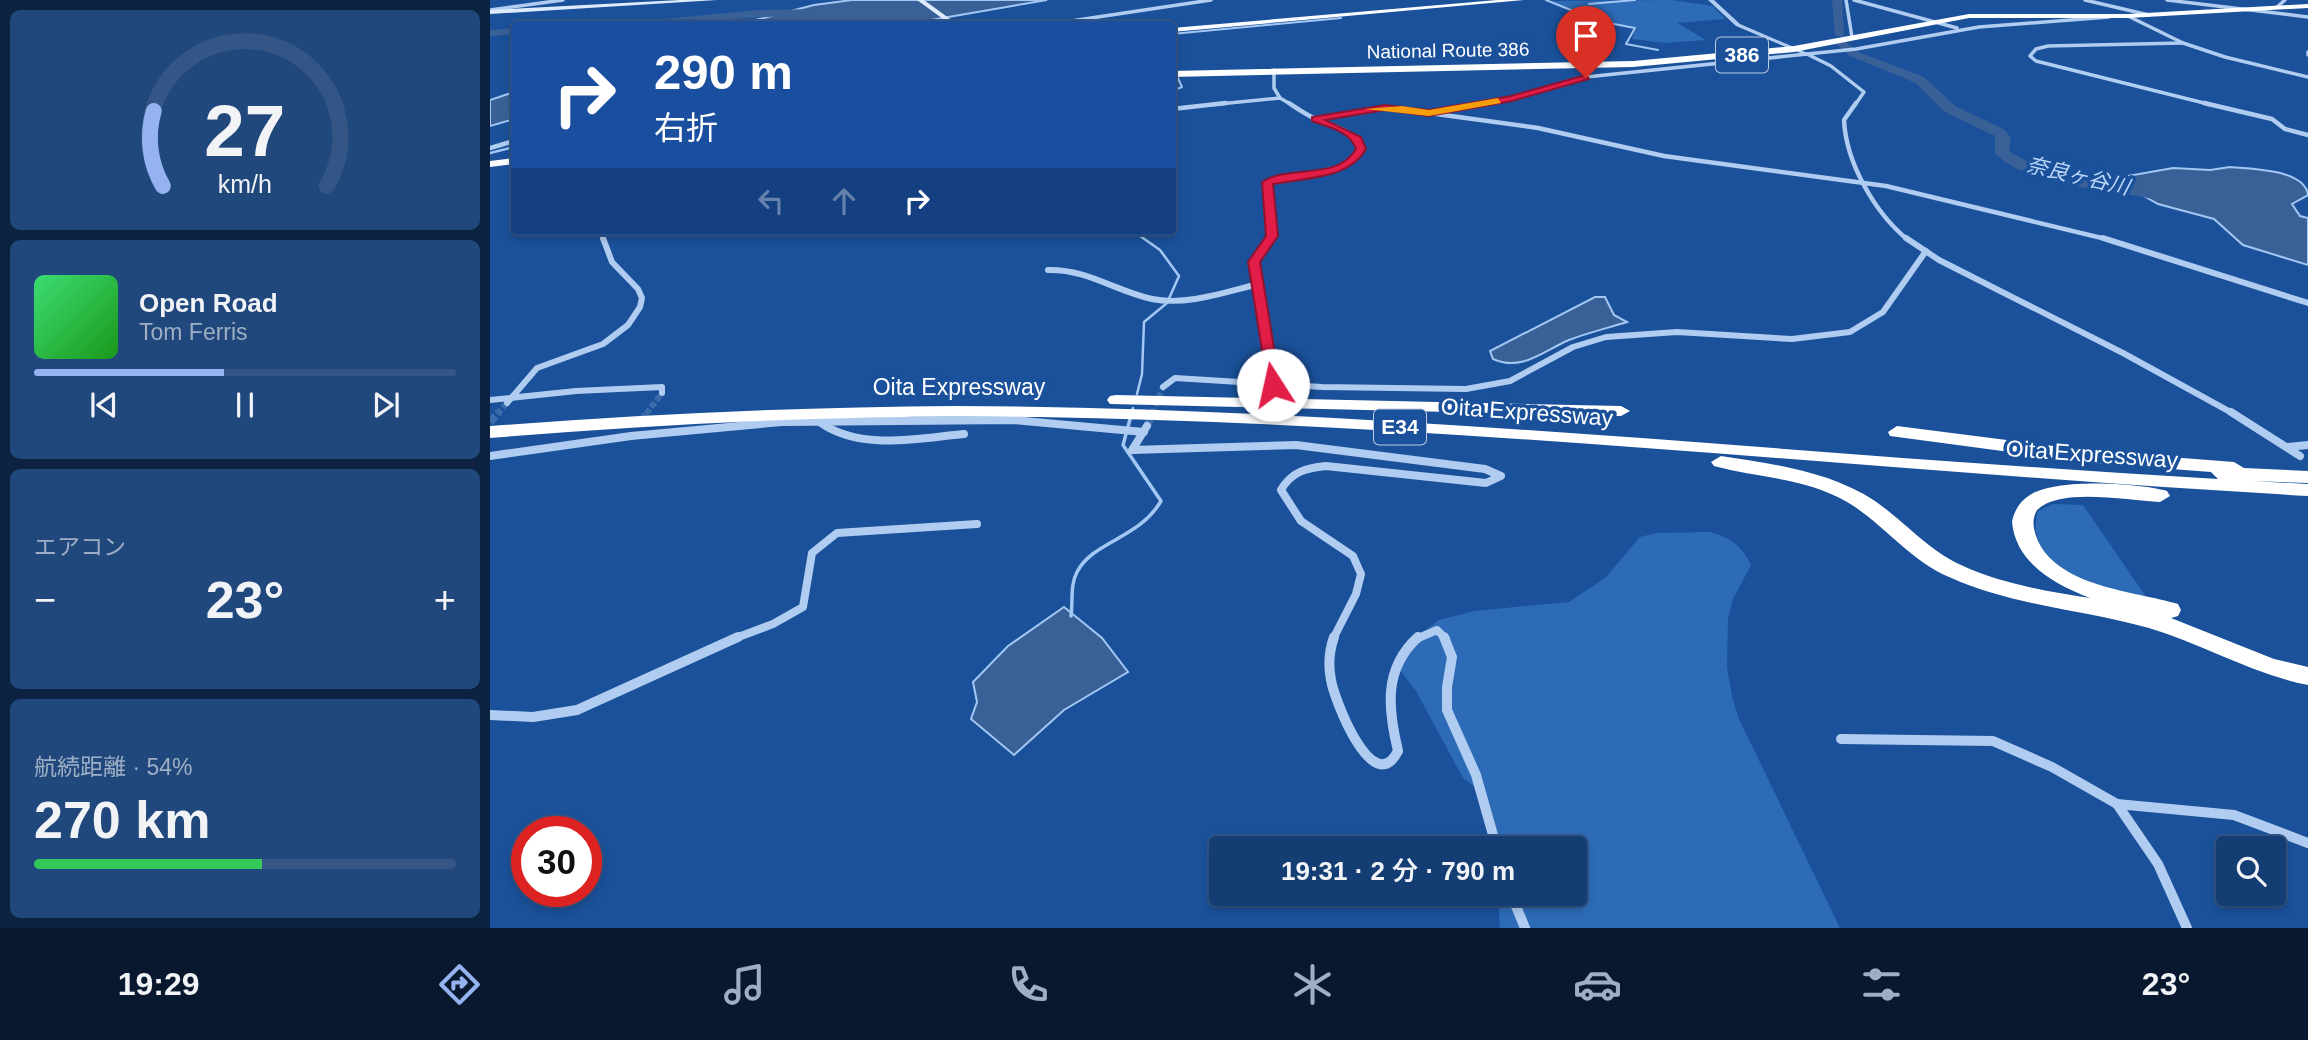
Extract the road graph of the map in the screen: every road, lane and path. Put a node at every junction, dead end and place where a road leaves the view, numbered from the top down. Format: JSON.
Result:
{"nodes":[{"id":1,"x":563,"y":0,"type":"edge"},
{"id":2,"x":678,"y":0,"type":"edge"},
{"id":3,"x":714,"y":0,"type":"edge"},
{"id":4,"x":920,"y":0,"type":"edge"},
{"id":5,"x":1211,"y":0,"type":"edge"},
{"id":6,"x":1521,"y":0,"type":"edge"},
{"id":7,"x":1711,"y":0,"type":"edge"},
{"id":8,"x":1846,"y":0,"type":"edge"},
{"id":9,"x":1854,"y":0,"type":"edge"},
{"id":10,"x":2085,"y":0,"type":"edge"},
{"id":11,"x":2167,"y":0,"type":"edge"},
{"id":12,"x":2287,"y":0,"type":"edge"},
{"id":13,"x":644,"y":4,"type":"junction"},
{"id":14,"x":2308,"y":6,"type":"edge"},
{"id":15,"x":2277,"y":7,"type":"junction"},
{"id":16,"x":2248,"y":9,"type":"junction"},
{"id":17,"x":490,"y":12,"type":"edge"},
{"id":18,"x":2151,"y":15,"type":"junction"},
{"id":19,"x":2128,"y":16,"type":"junction"},
{"id":20,"x":2111,"y":17,"type":"junction"},
{"id":21,"x":2308,"y":17,"type":"edge"},
{"id":22,"x":950,"y":21,"type":"edge"},
{"id":23,"x":1071,"y":21,"type":"edge"},
{"id":24,"x":1933,"y":22,"type":"junction"},
{"id":25,"x":1961,"y":29,"type":"junction"},
{"id":26,"x":1176,"y":30,"type":"edge"},
{"id":27,"x":1852,"y":37,"type":"junction"},
{"id":28,"x":2183,"y":43,"type":"junction"},
{"id":29,"x":1794,"y":48,"type":"junction"},
{"id":30,"x":1807,"y":54,"type":"junction"},
{"id":31,"x":1717,"y":60,"type":"junction"},
{"id":32,"x":1274,"y":70,"type":"junction"},
{"id":33,"x":1176,"y":74,"type":"edge"},
{"id":34,"x":2308,"y":77,"type":"edge"},
{"id":35,"x":1280,"y":98,"type":"junction"},
{"id":36,"x":1176,"y":109,"type":"edge"},
{"id":37,"x":1429,"y":113,"type":"junction"},
{"id":38,"x":1315,"y":119,"type":"junction"},
{"id":39,"x":2308,"y":135,"type":"edge"},
{"id":40,"x":511,"y":142,"type":"edge"},
{"id":41,"x":490,"y":148,"type":"edge"},
{"id":42,"x":511,"y":161,"type":"edge"},
{"id":43,"x":490,"y":164,"type":"edge"},
{"id":44,"x":1867,"y":183,"type":"junction"},
{"id":45,"x":602,"y":235,"type":"edge"},
{"id":46,"x":1926,"y":251,"type":"junction"},
{"id":47,"x":1048,"y":270,"type":"dead end"},
{"id":48,"x":1259,"y":284,"type":"junction"},
{"id":49,"x":2308,"y":303,"type":"edge"},
{"id":50,"x":1273,"y":385,"type":"junction"},
{"id":51,"x":1163,"y":387,"type":"dead end"},
{"id":52,"x":662,"y":393,"type":"dead end"},
{"id":53,"x":490,"y":400,"type":"edge"},
{"id":54,"x":509,"y":400,"type":"junction"},
{"id":55,"x":1108,"y":400,"type":"junction"},
{"id":56,"x":1621,"y":411,"type":"dead end"},
{"id":57,"x":490,"y":421,"type":"tunnel mouth"},
{"id":58,"x":1320,"y":422,"type":"junction"},
{"id":59,"x":821,"y":423,"type":"junction"},
{"id":60,"x":637,"y":426,"type":"tunnel mouth"},
{"id":61,"x":490,"y":432,"type":"tunnel mouth"},
{"id":62,"x":1897,"y":432,"type":"dead end"},
{"id":63,"x":964,"y":435,"type":"dead end"},
{"id":64,"x":631,"y":436,"type":"junction"},
{"id":65,"x":2308,"y":444,"type":"edge"},
{"id":66,"x":2287,"y":447,"type":"junction"},
{"id":67,"x":490,"y":456,"type":"edge"},
{"id":68,"x":2306,"y":468,"type":"edge"},
{"id":69,"x":2308,"y":491,"type":"edge"},
{"id":70,"x":2308,"y":499,"type":"edge"},
{"id":71,"x":977,"y":524,"type":"dead end"},
{"id":72,"x":2170,"y":610,"type":"dead end"},
{"id":73,"x":2308,"y":676,"type":"edge"},
{"id":74,"x":490,"y":715,"type":"edge"},
{"id":75,"x":1841,"y":739,"type":"dead end"},
{"id":76,"x":2117,"y":804,"type":"junction"},
{"id":77,"x":1493,"y":836,"type":"edge"},
{"id":78,"x":2308,"y":843,"type":"edge"},
{"id":79,"x":1516,"y":906,"type":"edge"},
{"id":80,"x":1525,"y":928,"type":"edge"},
{"id":81,"x":2187,"y":928,"type":"edge"}],
"edges":[{"from":1,"to":17,"type":"street"},
{"from":2,"to":13,"type":"street"},
{"from":3,"to":13,"type":"main road"},
{"from":4,"to":22,"type":"main road"},
{"from":5,"to":23,"type":"street"},
{"from":6,"to":26,"type":"main road"},
{"from":7,"to":29,"type":"street"},
{"from":8,"to":27,"type":"street"},
{"from":9,"to":24,"type":"street"},
{"from":10,"to":18,"type":"street"},
{"from":11,"to":16,"type":"street"},
{"from":12,"to":15,"type":"street"},
{"from":13,"to":17,"type":"main road"},
{"from":14,"to":15,"type":"highway","name":"National Route 386","number":"386"},
{"from":15,"to":16,"type":"highway","name":"National Route 386","number":"386"},
{"from":16,"to":18,"type":"highway","name":"National Route 386","number":"386"},
{"from":16,"to":21,"type":"street"},
{"from":18,"to":19,"type":"highway","name":"National Route 386","number":"386"},
{"from":19,"to":20,"type":"highway","name":"National Route 386","number":"386"},
{"from":19,"to":28,"type":"street"},
{"from":20,"to":24,"type":"highway","name":"National Route 386","number":"386"},
{"from":20,"to":25,"type":"street"},
{"from":24,"to":25,"type":"street"},
{"from":24,"to":27,"type":"highway","name":"National Route 386","number":"386"},
{"from":25,"to":30,"type":"street"},
{"from":27,"to":29,"type":"highway","name":"National Route 386","number":"386"},
{"from":28,"to":34,"type":"street"},
{"from":28,"to":39,"type":"street"},
{"from":29,"to":30,"type":"street"},
{"from":29,"to":31,"type":"highway","name":"National Route 386","number":"386"},
{"from":30,"to":31,"type":"street"},
{"from":30,"to":44,"type":"street"},
{"from":31,"to":32,"type":"highway","name":"National Route 386","number":"386"},
{"from":31,"to":37,"type":"street"},
{"from":32,"to":33,"type":"highway","name":"National Route 386","number":"386"},
{"from":32,"to":35,"type":"street"},
{"from":35,"to":36,"type":"street"},
{"from":35,"to":38,"type":"street"},
{"from":37,"to":38,"type":"street"},
{"from":37,"to":44,"type":"street"},
{"from":38,"to":48,"type":"street"},
{"from":40,"to":41,"type":"street"},
{"from":42,"to":43,"type":"highway"},
{"from":44,"to":46,"type":"street"},
{"from":44,"to":49,"type":"street"},
{"from":45,"to":54,"type":"street"},
{"from":46,"to":50,"type":"street"},
{"from":46,"to":66,"type":"street"},
{"from":47,"to":48,"type":"street"},
{"from":48,"to":50,"type":"street"},
{"from":50,"to":51,"type":"street"},
{"from":52,"to":54,"type":"street"},
{"from":53,"to":54,"type":"street"},
{"from":55,"to":56,"type":"highway"},
{"from":55,"to":57,"type":"highway","name":"Oita Expressway","number":"E34"},
{"from":55,"to":68,"type":"highway","name":"Oita Expressway","number":"E34"},
{"from":58,"to":61,"type":"highway","name":"Oita Expressway","number":"E34"},
{"from":58,"to":69,"type":"highway","name":"Oita Expressway","number":"E34"},
{"from":58,"to":73,"type":"highway"},
{"from":59,"to":63,"type":"street"},
{"from":59,"to":64,"type":"street"},
{"from":59,"to":77,"type":"street"},
{"from":60,"to":64,"type":"street"},
{"from":62,"to":68,"type":"highway"},
{"from":64,"to":67,"type":"street"},
{"from":65,"to":66,"type":"street"},
{"from":66,"to":68,"type":"street"},
{"from":70,"to":72,"type":"highway"},
{"from":71,"to":74,"type":"street"},
{"from":75,"to":76,"type":"street"},
{"from":76,"to":78,"type":"street"},
{"from":76,"to":81,"type":"street"},
{"from":79,"to":80,"type":"street"}]}
